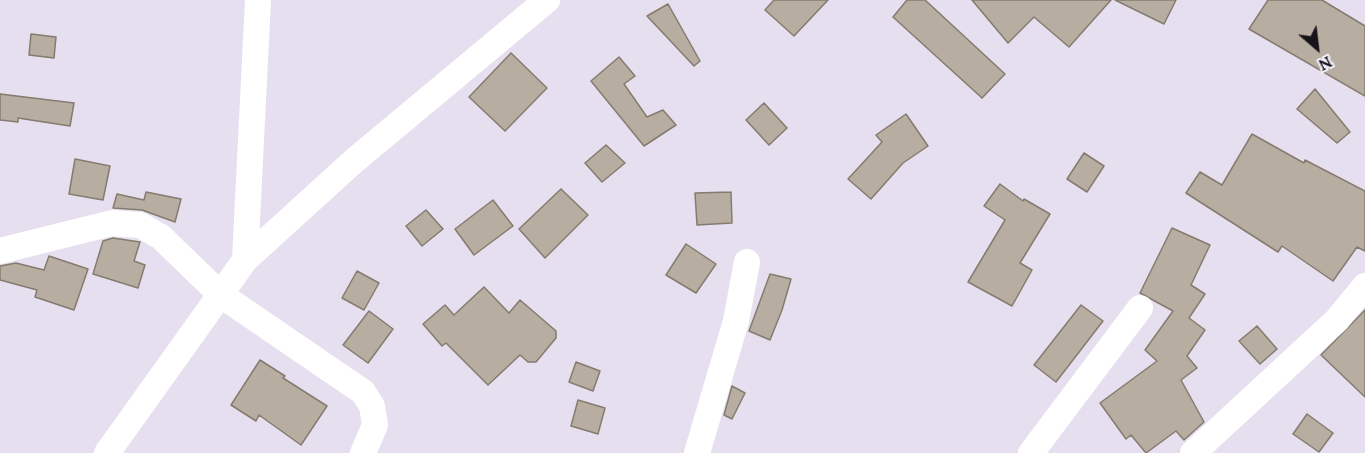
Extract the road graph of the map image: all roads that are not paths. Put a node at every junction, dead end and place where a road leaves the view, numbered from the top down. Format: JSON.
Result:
{"nodes":[{"id":1,"x":258,"y":0,"type":"edge"},
{"id":2,"x":547,"y":0,"type":"edge"},
{"id":3,"x":0,"y":251,"type":"edge"},
{"id":4,"x":245,"y":260,"type":"junction"},
{"id":5,"x":747,"y":262,"type":"dead end"},
{"id":6,"x":1365,"y":286,"type":"edge"},
{"id":7,"x":221,"y":295,"type":"junction"},
{"id":8,"x":1140,"y":308,"type":"dead end"},
{"id":9,"x":106,"y":453,"type":"edge"},
{"id":10,"x":363,"y":453,"type":"edge"},
{"id":11,"x":697,"y":453,"type":"edge"},
{"id":12,"x":1030,"y":453,"type":"edge"},
{"id":13,"x":1193,"y":453,"type":"edge"}],
"edges":[{"from":1,"to":4,"type":"street"},
{"from":2,"to":4,"type":"street"},
{"from":3,"to":7,"type":"street"},
{"from":4,"to":7,"type":"street"},
{"from":5,"to":11,"type":"street"},
{"from":6,"to":13,"type":"street"},
{"from":7,"to":9,"type":"street"},
{"from":7,"to":10,"type":"street"},
{"from":8,"to":12,"type":"street"}]}
